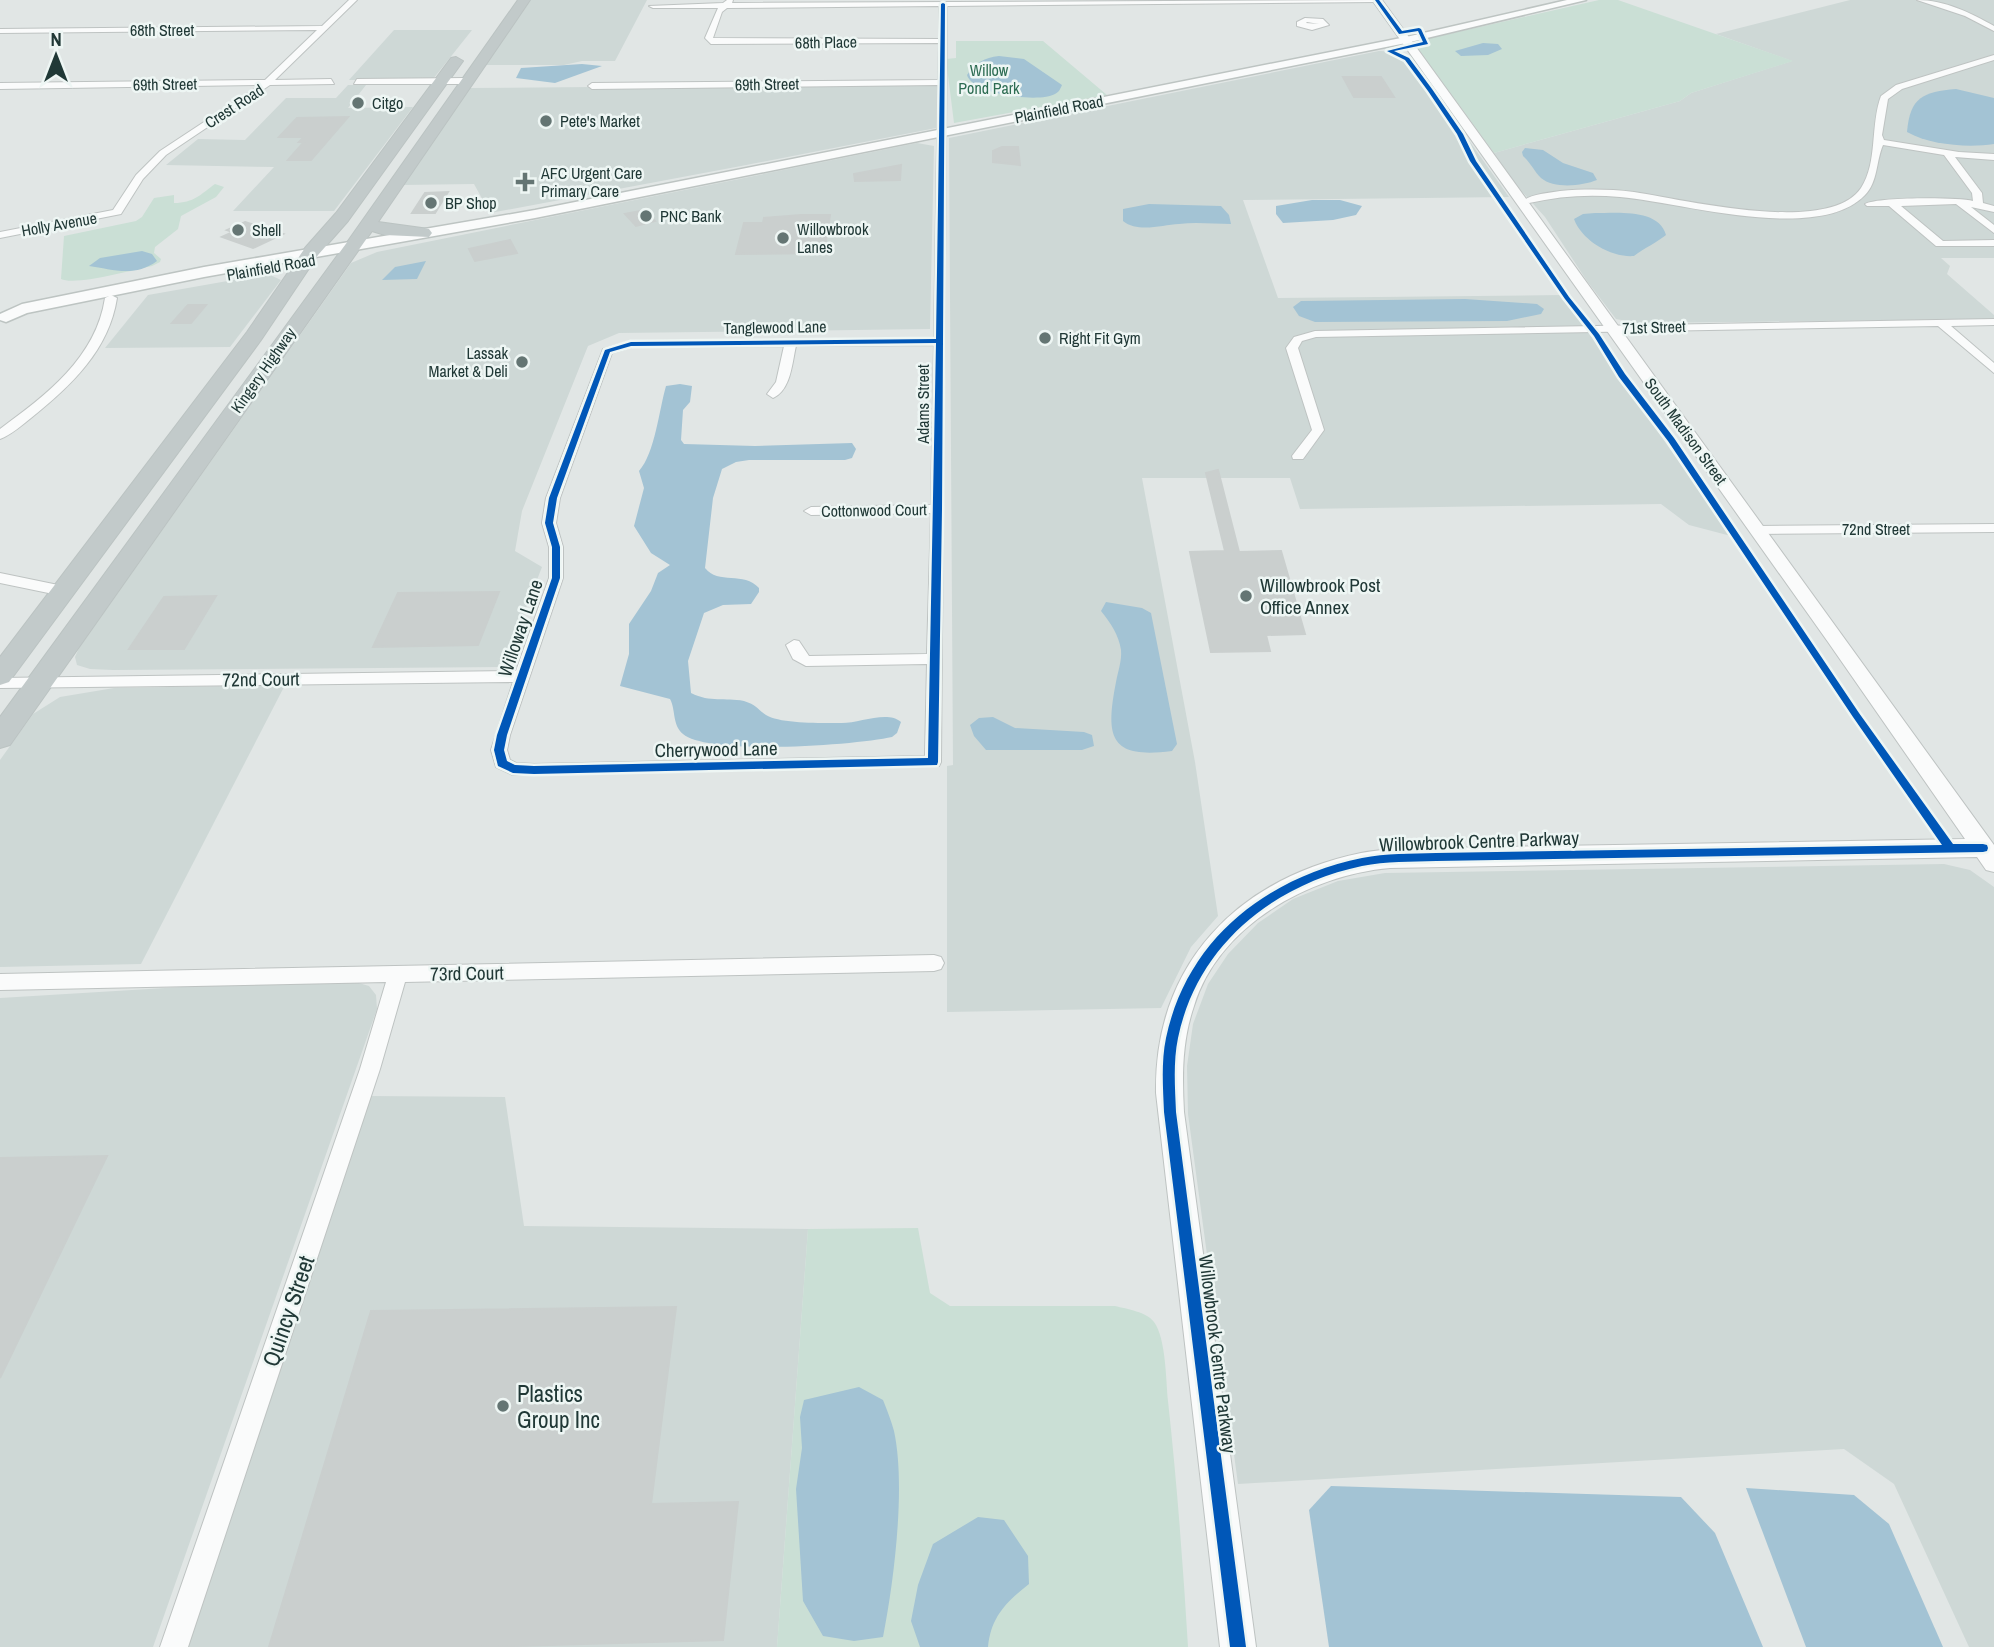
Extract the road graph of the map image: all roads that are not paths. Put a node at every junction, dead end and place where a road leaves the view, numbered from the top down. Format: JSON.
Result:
{"nodes":[{"id":1,"x":353,"y":0,"type":"edge"},
{"id":2,"x":524,"y":0,"type":"edge"},
{"id":3,"x":1377,"y":0,"type":"edge"},
{"id":4,"x":1581,"y":0,"type":"edge"},
{"id":5,"x":1921,"y":0,"type":"edge"},
{"id":6,"x":1308,"y":1,"type":"edge"},
{"id":7,"x":728,"y":3,"type":"edge"},
{"id":8,"x":943,"y":4,"type":"junction"},
{"id":9,"x":653,"y":6,"type":"dead end"},
{"id":10,"x":1317,"y":20,"type":"dead end"},
{"id":11,"x":325,"y":28,"type":"junction"},
{"id":12,"x":1994,"y":29,"type":"edge"},
{"id":13,"x":0,"y":31,"type":"edge"},
{"id":14,"x":1406,"y":40,"type":"junction"},
{"id":15,"x":942,"y":41,"type":"junction"},
{"id":16,"x":466,"y":49,"type":"dead end"},
{"id":17,"x":1994,"y":57,"type":"edge"},
{"id":18,"x":466,"y":81,"type":"junction"},
{"id":19,"x":331,"y":82,"type":"dead end"},
{"id":20,"x":357,"y":82,"type":"dead end"},
{"id":21,"x":441,"y":82,"type":"junction"},
{"id":22,"x":942,"y":82,"type":"junction"},
{"id":23,"x":268,"y":83,"type":"junction"},
{"id":24,"x":0,"y":86,"type":"edge"},
{"id":25,"x":592,"y":86,"type":"dead end"},
{"id":26,"x":941,"y":132,"type":"junction"},
{"id":27,"x":1880,"y":142,"type":"junction"},
{"id":28,"x":1948,"y":154,"type":"junction"},
{"id":29,"x":1994,"y":157,"type":"edge"},
{"id":30,"x":1909,"y":190,"type":"dead end"},
{"id":31,"x":1958,"y":201,"type":"junction"},
{"id":32,"x":1994,"y":201,"type":"edge"},
{"id":33,"x":1891,"y":203,"type":"junction"},
{"id":34,"x":1978,"y":203,"type":"junction"},
{"id":35,"x":1678,"y":204,"type":"junction"},
{"id":36,"x":1870,"y":204,"type":"dead end"},
{"id":37,"x":1994,"y":209,"type":"edge"},
{"id":38,"x":117,"y":212,"type":"joint"},
{"id":39,"x":535,"y":214,"type":"junction"},
{"id":40,"x":367,"y":224,"type":"junction"},
{"id":41,"x":1994,"y":230,"type":"edge"},
{"id":42,"x":423,"y":233,"type":"junction"},
{"id":43,"x":0,"y":235,"type":"edge"},
{"id":44,"x":1994,"y":243,"type":"edge"},
{"id":45,"x":351,"y":249,"type":"junction"},
{"id":46,"x":307,"y":257,"type":"junction"},
{"id":47,"x":111,"y":298,"type":"junction"},
{"id":48,"x":3,"y":317,"type":"edge"},
{"id":49,"x":1994,"y":322,"type":"edge"},
{"id":50,"x":1941,"y":323,"type":"junction"},
{"id":51,"x":1612,"y":328,"type":"junction"},
{"id":52,"x":939,"y":341,"type":"junction"},
{"id":53,"x":791,"y":342,"type":"junction"},
{"id":54,"x":612,"y":348,"type":"joint"},
{"id":55,"x":1994,"y":369,"type":"edge"},
{"id":56,"x":773,"y":394,"type":"dead end"},
{"id":57,"x":0,"y":435,"type":"edge"},
{"id":58,"x":1298,"y":456,"type":"dead end"},
{"id":59,"x":938,"y":509,"type":"junction"},
{"id":60,"x":811,"y":511,"type":"dead end"},
{"id":61,"x":1994,"y":528,"type":"edge"},
{"id":62,"x":1758,"y":530,"type":"junction"},
{"id":63,"x":0,"y":578,"type":"edge"},
{"id":64,"x":63,"y":591,"type":"junction"},
{"id":65,"x":794,"y":645,"type":"dead end"},
{"id":66,"x":935,"y":659,"type":"junction"},
{"id":67,"x":0,"y":676,"type":"edge"},
{"id":68,"x":522,"y":676,"type":"junction"},
{"id":69,"x":39,"y":682,"type":"junction"},
{"id":70,"x":0,"y":683,"type":"edge"},
{"id":71,"x":0,"y":738,"type":"edge"},
{"id":72,"x":933,"y":762,"type":"joint"},
{"id":73,"x":502,"y":763,"type":"joint"},
{"id":74,"x":1990,"y":853,"type":"edge"},
{"id":75,"x":934,"y":963,"type":"dead end"},
{"id":76,"x":398,"y":974,"type":"junction"},
{"id":77,"x":0,"y":982,"type":"edge"},
{"id":78,"x":174,"y":1647,"type":"edge"},
{"id":79,"x":1238,"y":1647,"type":"edge"}],
"edges":[{"from":1,"to":11,"type":"street","name":"Crest Road"},
{"from":2,"to":18,"type":"highway","name":"Kingery Highway"},
{"from":3,"to":6,"type":"street"},
{"from":3,"to":14,"type":"street","name":"South Madison Street"},
{"from":4,"to":14,"type":"main road","name":"Plainfield Road"},
{"from":5,"to":12,"type":"street"},
{"from":6,"to":8,"type":"street"},
{"from":6,"to":10,"type":"street"},
{"from":7,"to":8,"type":"street"},
{"from":7,"to":9,"type":"street"},
{"from":7,"to":15,"type":"street","name":"68th Place"},
{"from":8,"to":15,"type":"street","name":"Adams Street"},
{"from":11,"to":13,"type":"street","name":"68th Street"},
{"from":11,"to":23,"type":"street","name":"Crest Road"},
{"from":14,"to":26,"type":"main road","name":"Plainfield Road"},
{"from":14,"to":51,"type":"street","name":"South Madison Street"},
{"from":15,"to":22,"type":"street","name":"Adams Street"},
{"from":16,"to":21,"type":"highway","name":"Kingery Highway"},
{"from":17,"to":27,"type":"street"},
{"from":18,"to":21,"type":"street"},
{"from":18,"to":40,"type":"highway","name":"Kingery Highway"},
{"from":19,"to":23,"type":"street","name":"69th Street"},
{"from":20,"to":21,"type":"street"},
{"from":21,"to":46,"type":"highway","name":"Kingery Highway"},
{"from":22,"to":25,"type":"street","name":"69th Street"},
{"from":22,"to":26,"type":"street","name":"Adams Street"},
{"from":23,"to":24,"type":"street","name":"69th Street"},
{"from":23,"to":38,"type":"street","name":"Crest Road"},
{"from":26,"to":39,"type":"main road","name":"Plainfield Road"},
{"from":26,"to":52,"type":"street","name":"Adams Street"},
{"from":27,"to":28,"type":"street"},
{"from":27,"to":35,"type":"street"},
{"from":28,"to":29,"type":"street"},
{"from":28,"to":34,"type":"street"},
{"from":30,"to":31,"type":"street"},
{"from":31,"to":33,"type":"street"},
{"from":31,"to":34,"type":"street"},
{"from":31,"to":41,"type":"street"},
{"from":32,"to":34,"type":"street"},
{"from":33,"to":36,"type":"street"},
{"from":33,"to":44,"type":"street"},
{"from":34,"to":37,"type":"street"},
{"from":35,"to":35,"type":"street"},
{"from":38,"to":43,"type":"street","name":"Holly Avenue"},
{"from":39,"to":42,"type":"main road","name":"Plainfield Road"},
{"from":39,"to":45,"type":"main road","name":"Plainfield Road"},
{"from":40,"to":42,"type":"highway"},
{"from":40,"to":45,"type":"highway","name":"Kingery Highway"},
{"from":42,"to":45,"type":"main road","name":"Plainfield Road"},
{"from":45,"to":46,"type":"main road","name":"Plainfield Road"},
{"from":45,"to":69,"type":"highway","name":"Kingery Highway"},
{"from":46,"to":47,"type":"main road","name":"Plainfield Road"},
{"from":46,"to":48,"type":"main road","name":"Plainfield Road"},
{"from":46,"to":64,"type":"highway","name":"Kingery Highway"},
{"from":47,"to":48,"type":"main road","name":"Plainfield Road"},
{"from":47,"to":57,"type":"street"},
{"from":49,"to":50,"type":"street","name":"71st Street"},
{"from":50,"to":51,"type":"street","name":"71st Street"},
{"from":50,"to":55,"type":"street"},
{"from":51,"to":58,"type":"street","name":"71st Street"},
{"from":51,"to":62,"type":"street","name":"South Madison Street"},
{"from":52,"to":53,"type":"street","name":"Tanglewood Lane"},
{"from":52,"to":59,"type":"street","name":"Adams Street"},
{"from":53,"to":54,"type":"street","name":"Tanglewood Lane"},
{"from":53,"to":56,"type":"street"},
{"from":54,"to":68,"type":"street","name":"Willoway Lane"},
{"from":59,"to":60,"type":"street","name":"Cottonwood Court"},
{"from":59,"to":66,"type":"street","name":"Adams Street"},
{"from":61,"to":62,"type":"street","name":"72nd Street"},
{"from":62,"to":74,"type":"street","name":"South Madison Street"},
{"from":63,"to":64,"type":"street"},
{"from":64,"to":67,"type":"highway","name":"Kingery Highway"},
{"from":65,"to":66,"type":"street"},
{"from":66,"to":72,"type":"street","name":"Adams Street"},
{"from":68,"to":69,"type":"street","name":"72nd Court"},
{"from":68,"to":73,"type":"street","name":"Willoway Lane"},
{"from":69,"to":70,"type":"street","name":"72nd Court"},
{"from":69,"to":71,"type":"highway","name":"Kingery Highway"},
{"from":72,"to":73,"type":"street","name":"Cherrywood Lane"},
{"from":74,"to":79,"type":"street","name":"Willowbrook Centre Parkway"},
{"from":75,"to":76,"type":"street","name":"73rd Court"},
{"from":76,"to":77,"type":"street","name":"73rd Court"},
{"from":76,"to":78,"type":"street","name":"Quincy Street"}]}
